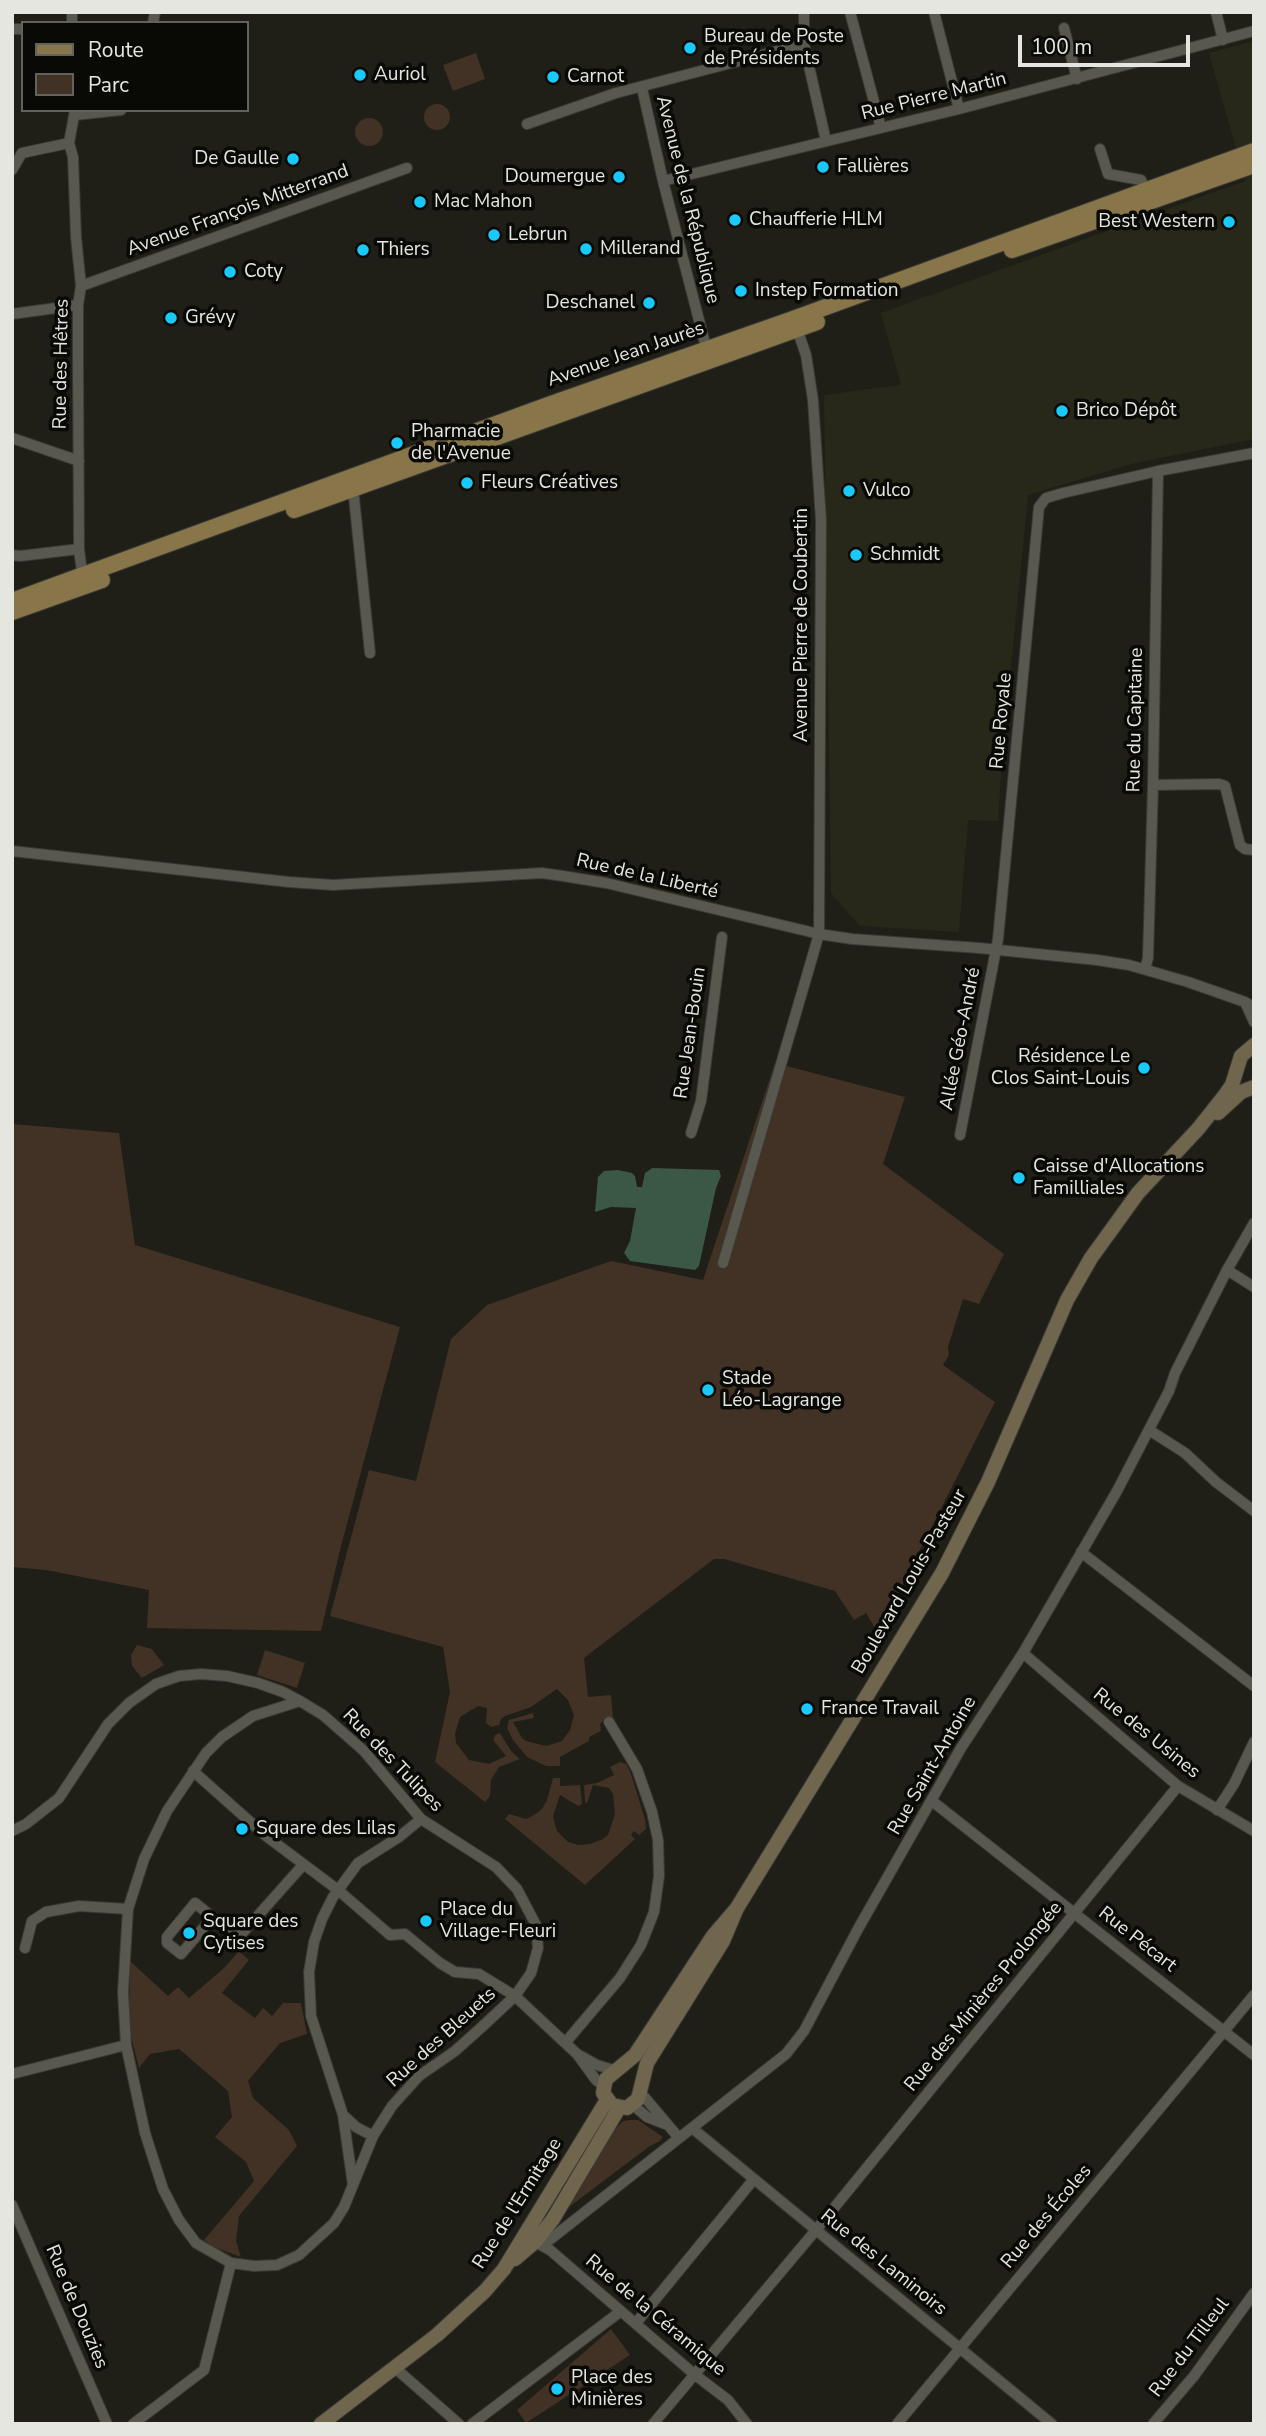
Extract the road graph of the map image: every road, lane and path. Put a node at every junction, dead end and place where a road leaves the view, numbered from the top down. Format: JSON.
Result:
{"nodes":[{"id":1,"x":804,"y":12,"type":"edge"},
{"id":2,"x":850,"y":12,"type":"edge"},
{"id":3,"x":934,"y":12,"type":"edge"},
{"id":4,"x":1216,"y":12,"type":"edge"},
{"id":5,"x":1064,"y":28,"type":"dead end"},
{"id":6,"x":1254,"y":31,"type":"edge"},
{"id":7,"x":1223,"y":40,"type":"junction"},
{"id":8,"x":804,"y":44,"type":"junction"},
{"id":9,"x":1077,"y":79,"type":"junction"},
{"id":10,"x":642,"y":88,"type":"junction"},
{"id":11,"x":959,"y":109,"type":"junction"},
{"id":12,"x":75,"y":113,"type":"edge"},
{"id":13,"x":527,"y":124,"type":"dead end"},
{"id":14,"x":881,"y":128,"type":"junction"},
{"id":15,"x":826,"y":141,"type":"junction"},
{"id":16,"x":69,"y":143,"type":"junction"},
{"id":17,"x":1100,"y":149,"type":"dead end"},
{"id":18,"x":17,"y":151,"type":"edge"},
{"id":19,"x":1254,"y":151,"type":"edge"},
{"id":20,"x":1254,"y":165,"type":"edge"},
{"id":21,"x":407,"y":168,"type":"dead end"},
{"id":22,"x":12,"y":170,"type":"edge"},
{"id":23,"x":663,"y":181,"type":"junction"},
{"id":24,"x":1146,"y":191,"type":"junction"},
{"id":25,"x":81,"y":286,"type":"junction"},
{"id":26,"x":78,"y":305,"type":"junction"},
{"id":27,"x":12,"y":314,"type":"edge"},
{"id":28,"x":795,"y":324,"type":"junction"},
{"id":29,"x":708,"y":355,"type":"junction"},
{"id":30,"x":12,"y":438,"type":"edge"},
{"id":31,"x":445,"y":449,"type":"junction"},
{"id":32,"x":1254,"y":453,"type":"edge"},
{"id":33,"x":79,"y":461,"type":"junction"},
{"id":34,"x":1158,"y":471,"type":"junction"},
{"id":35,"x":353,"y":488,"type":"junction"},
{"id":36,"x":79,"y":549,"type":"junction"},
{"id":37,"x":12,"y":555,"type":"edge"},
{"id":38,"x":83,"y":581,"type":"junction"},
{"id":39,"x":12,"y":601,"type":"edge"},
{"id":40,"x":12,"y":612,"type":"edge"},
{"id":41,"x":370,"y":653,"type":"dead end"},
{"id":42,"x":1153,"y":785,"type":"junction"},
{"id":43,"x":1254,"y":850,"type":"edge"},
{"id":44,"x":12,"y":851,"type":"edge"},
{"id":45,"x":819,"y":934,"type":"junction"},
{"id":46,"x":722,"y":937,"type":"dead end"},
{"id":47,"x":996,"y":950,"type":"junction"},
{"id":48,"x":1145,"y":969,"type":"junction"},
{"id":49,"x":1249,"y":1005,"type":"edge"},
{"id":50,"x":1254,"y":1022,"type":"edge"},
{"id":51,"x":1254,"y":1034,"type":"edge"},
{"id":52,"x":1251,"y":1047,"type":"edge"},
{"id":53,"x":1237,"y":1068,"type":"junction"},
{"id":54,"x":1254,"y":1086,"type":"edge"},
{"id":55,"x":1198,"y":1129,"type":"junction"},
{"id":56,"x":691,"y":1133,"type":"dead end"},
{"id":57,"x":960,"y":1135,"type":"dead end"},
{"id":58,"x":1254,"y":1223,"type":"edge"},
{"id":59,"x":723,"y":1263,"type":"dead end"},
{"id":60,"x":1227,"y":1270,"type":"junction"},
{"id":61,"x":1254,"y":1287,"type":"edge"},
{"id":62,"x":1149,"y":1430,"type":"junction"},
{"id":63,"x":1254,"y":1511,"type":"edge"},
{"id":64,"x":1081,"y":1552,"type":"junction"},
{"id":65,"x":1023,"y":1653,"type":"junction"},
{"id":66,"x":1254,"y":1686,"type":"edge"},
{"id":67,"x":300,"y":1701,"type":"junction"},
{"id":68,"x":609,"y":1722,"type":"dead end"},
{"id":69,"x":1254,"y":1742,"type":"edge"},
{"id":70,"x":193,"y":1772,"type":"junction"},
{"id":71,"x":1178,"y":1786,"type":"junction"},
{"id":72,"x":932,"y":1801,"type":"junction"},
{"id":73,"x":1217,"y":1810,"type":"junction"},
{"id":74,"x":421,"y":1819,"type":"junction"},
{"id":75,"x":12,"y":1831,"type":"edge"},
{"id":76,"x":1254,"y":1831,"type":"edge"},
{"id":77,"x":303,"y":1865,"type":"junction"},
{"id":78,"x":338,"y":1890,"type":"junction"},
{"id":79,"x":737,"y":1908,"type":"junction"},
{"id":80,"x":128,"y":1909,"type":"junction"},
{"id":81,"x":1075,"y":1914,"type":"junction"},
{"id":82,"x":212,"y":1918,"type":"junction"},
{"id":83,"x":25,"y":1948,"type":"dead end"},
{"id":84,"x":1254,"y":1995,"type":"edge"},
{"id":85,"x":515,"y":1996,"type":"junction"},
{"id":86,"x":1223,"y":2031,"type":"junction"},
{"id":87,"x":565,"y":2043,"type":"junction"},
{"id":88,"x":126,"y":2045,"type":"junction"},
{"id":89,"x":577,"y":2054,"type":"junction"},
{"id":90,"x":1254,"y":2055,"type":"edge"},
{"id":91,"x":617,"y":2071,"type":"junction"},
{"id":92,"x":12,"y":2074,"type":"edge"},
{"id":93,"x":624,"y":2096,"type":"junction"},
{"id":94,"x":343,"y":2115,"type":"junction"},
{"id":95,"x":692,"y":2128,"type":"junction"},
{"id":96,"x":373,"y":2136,"type":"junction"},
{"id":97,"x":348,"y":2138,"type":"junction"},
{"id":98,"x":679,"y":2138,"type":"junction"},
{"id":99,"x":368,"y":2148,"type":"junction"},
{"id":100,"x":754,"y":2179,"type":"junction"},
{"id":101,"x":353,"y":2188,"type":"junction"},
{"id":102,"x":12,"y":2205,"type":"edge"},
{"id":103,"x":816,"y":2230,"type":"junction"},
{"id":104,"x":539,"y":2244,"type":"junction"},
{"id":105,"x":231,"y":2263,"type":"junction"},
{"id":106,"x":504,"y":2269,"type":"junction"},
{"id":107,"x":1254,"y":2293,"type":"edge"},
{"id":108,"x":621,"y":2311,"type":"junction"},
{"id":109,"x":636,"y":2323,"type":"junction"},
{"id":110,"x":960,"y":2349,"type":"junction"},
{"id":111,"x":394,"y":2367,"type":"junction"},
{"id":112,"x":694,"y":2374,"type":"junction"},
{"id":113,"x":107,"y":2424,"type":"edge"},
{"id":114,"x":133,"y":2424,"type":"edge"},
{"id":115,"x":321,"y":2424,"type":"edge"},
{"id":116,"x":459,"y":2424,"type":"edge"},
{"id":117,"x":472,"y":2424,"type":"edge"},
{"id":118,"x":653,"y":2424,"type":"edge"},
{"id":119,"x":747,"y":2424,"type":"edge"},
{"id":120,"x":897,"y":2424,"type":"edge"},
{"id":121,"x":1052,"y":2424,"type":"edge"},
{"id":122,"x":1153,"y":2424,"type":"edge"}],
"edges":[{"from":1,"to":8,"type":"street"},
{"from":2,"to":14,"type":"street"},
{"from":3,"to":11,"type":"street"},
{"from":4,"to":7,"type":"street"},
{"from":5,"to":9,"type":"street"},
{"from":6,"to":7,"type":"street","name":"Rue Pierre Martin"},
{"from":7,"to":9,"type":"street","name":"Rue Pierre Martin"},
{"from":8,"to":10,"type":"street"},
{"from":8,"to":15,"type":"street"},
{"from":9,"to":11,"type":"street","name":"Rue Pierre Martin"},
{"from":10,"to":13,"type":"street"},
{"from":10,"to":23,"type":"street","name":"Avenue de la République"},
{"from":11,"to":14,"type":"street","name":"Rue Pierre Martin"},
{"from":12,"to":16,"type":"street","name":"Rue des Hêtres"},
{"from":14,"to":15,"type":"street","name":"Rue Pierre Martin"},
{"from":15,"to":23,"type":"street","name":"Rue Pierre Martin"},
{"from":16,"to":18,"type":"street"},
{"from":16,"to":25,"type":"street","name":"Rue des Hêtres"},
{"from":17,"to":24,"type":"street"},
{"from":18,"to":22,"type":"street"},
{"from":19,"to":24,"type":"main road","name":"Avenue Jean Jaurès"},
{"from":20,"to":28,"type":"main road","name":"Avenue Jean Jaurès"},
{"from":21,"to":25,"type":"street","name":"Avenue François Mitterrand"},
{"from":23,"to":29,"type":"street","name":"Avenue de la République"},
{"from":24,"to":28,"type":"main road","name":"Avenue Jean Jaurès"},
{"from":25,"to":26,"type":"street","name":"Rue des Hêtres"},
{"from":26,"to":27,"type":"street"},
{"from":26,"to":33,"type":"street","name":"Rue des Hêtres"},
{"from":28,"to":29,"type":"main road","name":"Avenue Jean Jaurès"},
{"from":28,"to":45,"type":"street","name":"Avenue Pierre de Coubertin"},
{"from":29,"to":31,"type":"main road","name":"Avenue Jean Jaurès"},
{"from":30,"to":33,"type":"street"},
{"from":31,"to":35,"type":"main road","name":"Avenue Jean Jaurès"},
{"from":31,"to":38,"type":"main road","name":"Avenue Jean Jaurès"},
{"from":32,"to":34,"type":"street"},
{"from":33,"to":36,"type":"street","name":"Rue des Hêtres"},
{"from":34,"to":42,"type":"street","name":"Rue du Capitaine"},
{"from":34,"to":47,"type":"street","name":"Rue Royale"},
{"from":35,"to":38,"type":"main road","name":"Avenue Jean Jaurès"},
{"from":35,"to":41,"type":"street"},
{"from":36,"to":37,"type":"street"},
{"from":36,"to":38,"type":"street","name":"Rue des Hêtres"},
{"from":38,"to":39,"type":"main road","name":"Avenue Jean Jaurès"},
{"from":38,"to":40,"type":"main road","name":"Avenue Jean Jaurès"},
{"from":42,"to":43,"type":"street"},
{"from":42,"to":48,"type":"street","name":"Rue du Capitaine"},
{"from":44,"to":45,"type":"street","name":"Rue de la Liberté"},
{"from":45,"to":47,"type":"street","name":"Rue de la Liberté"},
{"from":45,"to":59,"type":"street","name":"Avenue Pierre de Coubertin"},
{"from":46,"to":56,"type":"street","name":"Rue Jean-Bouin"},
{"from":47,"to":48,"type":"street","name":"Rue de la Liberté"},
{"from":47,"to":57,"type":"street","name":"Allée Géo-André"},
{"from":48,"to":49,"type":"street","name":"Rue de la Liberté"},
{"from":49,"to":50,"type":"street","name":"Rue de la Liberté"},
{"from":51,"to":52,"type":"street"},
{"from":52,"to":53,"type":"main road","name":"Boulevard Louis-Pasteur"},
{"from":53,"to":54,"type":"main road"},
{"from":53,"to":55,"type":"main road","name":"Boulevard Louis-Pasteur"},
{"from":54,"to":55,"type":"main road"},
{"from":55,"to":79,"type":"main road","name":"Boulevard Louis-Pasteur"},
{"from":58,"to":60,"type":"street","name":"Rue Saint-Antoine"},
{"from":60,"to":61,"type":"street"},
{"from":60,"to":62,"type":"street","name":"Rue Saint-Antoine"},
{"from":62,"to":63,"type":"street"},
{"from":62,"to":64,"type":"street","name":"Rue Saint-Antoine"},
{"from":64,"to":65,"type":"street","name":"Rue Saint-Antoine"},
{"from":64,"to":66,"type":"street"},
{"from":65,"to":71,"type":"street","name":"Rue des Usines"},
{"from":65,"to":72,"type":"street","name":"Rue Saint-Antoine"},
{"from":67,"to":70,"type":"street","name":"Rue des Bleuets"},
{"from":67,"to":74,"type":"street","name":"Rue des Tulipes"},
{"from":67,"to":75,"type":"street","name":"Rue des Tulipes"},
{"from":68,"to":87,"type":"street"},
{"from":69,"to":73,"type":"street"},
{"from":70,"to":77,"type":"street"},
{"from":70,"to":80,"type":"street","name":"Rue des Bleuets"},
{"from":71,"to":73,"type":"street","name":"Rue des Usines"},
{"from":71,"to":81,"type":"street","name":"Rue des Minières Prolongée"},
{"from":72,"to":81,"type":"street","name":"Rue Pécart"},
{"from":72,"to":95,"type":"street","name":"Rue Saint-Antoine"},
{"from":73,"to":76,"type":"street","name":"Rue des Usines"},
{"from":74,"to":78,"type":"street"},
{"from":74,"to":85,"type":"street","name":"Rue des Tulipes"},
{"from":77,"to":78,"type":"street"},
{"from":77,"to":82,"type":"street"},
{"from":78,"to":85,"type":"street"},
{"from":78,"to":94,"type":"street"},
{"from":79,"to":91,"type":"main road","name":"Boulevard Louis-Pasteur"},
{"from":79,"to":93,"type":"main road"},
{"from":80,"to":83,"type":"street"},
{"from":80,"to":88,"type":"street","name":"Rue des Bleuets"},
{"from":81,"to":86,"type":"street","name":"Rue Pécart"},
{"from":81,"to":103,"type":"street","name":"Rue des Minières Prolongée"},
{"from":82,"to":82,"type":"street"},
{"from":84,"to":86,"type":"street","name":"Rue des Écoles"},
{"from":85,"to":87,"type":"street"},
{"from":85,"to":96,"type":"street","name":"Rue des Bleuets"},
{"from":86,"to":90,"type":"street","name":"Rue Pécart"},
{"from":86,"to":110,"type":"street","name":"Rue des Écoles"},
{"from":87,"to":89,"type":"street"},
{"from":88,"to":92,"type":"street"},
{"from":88,"to":105,"type":"street","name":"Rue des Bleuets"},
{"from":89,"to":91,"type":"street"},
{"from":89,"to":93,"type":"street"},
{"from":91,"to":93,"type":"main road","name":"Boulevard Louis-Pasteur"},
{"from":91,"to":93,"type":"main road"},
{"from":93,"to":98,"type":"street"},
{"from":93,"to":104,"type":"main road"},
{"from":93,"to":106,"type":"main road","name":"Rue de l'Ermitage"},
{"from":94,"to":96,"type":"street"},
{"from":94,"to":97,"type":"street"},
{"from":95,"to":98,"type":"street","name":"Rue Saint-Antoine"},
{"from":95,"to":100,"type":"street","name":"Rue des Laminoirs"},
{"from":96,"to":99,"type":"street","name":"Rue des Bleuets"},
{"from":97,"to":99,"type":"street"},
{"from":97,"to":101,"type":"street"},
{"from":98,"to":104,"type":"street","name":"Rue Saint-Antoine"},
{"from":99,"to":101,"type":"street","name":"Rue des Bleuets"},
{"from":100,"to":103,"type":"street","name":"Rue des Laminoirs"},
{"from":100,"to":109,"type":"street"},
{"from":101,"to":105,"type":"street","name":"Rue des Bleuets"},
{"from":102,"to":113,"type":"street","name":"Rue de Douzies"},
{"from":103,"to":110,"type":"street","name":"Rue des Laminoirs"},
{"from":103,"to":112,"type":"street","name":"Rue des Minières Prolongée"},
{"from":104,"to":106,"type":"main road"},
{"from":104,"to":108,"type":"street","name":"Rue de la Céramique"},
{"from":105,"to":114,"type":"street"},
{"from":106,"to":111,"type":"main road","name":"Rue de l'Ermitage"},
{"from":107,"to":122,"type":"street","name":"Rue du Tilleul"},
{"from":108,"to":109,"type":"street","name":"Rue de la Céramique"},
{"from":108,"to":117,"type":"street"},
{"from":109,"to":112,"type":"street","name":"Rue de la Céramique"},
{"from":110,"to":120,"type":"street","name":"Rue des Écoles"},
{"from":110,"to":121,"type":"street","name":"Rue des Laminoirs"},
{"from":111,"to":115,"type":"main road","name":"Rue de l'Ermitage"},
{"from":111,"to":116,"type":"street"},
{"from":112,"to":118,"type":"street","name":"Rue des Minières Prolongée"},
{"from":112,"to":119,"type":"street","name":"Rue de la Céramique"}]}
